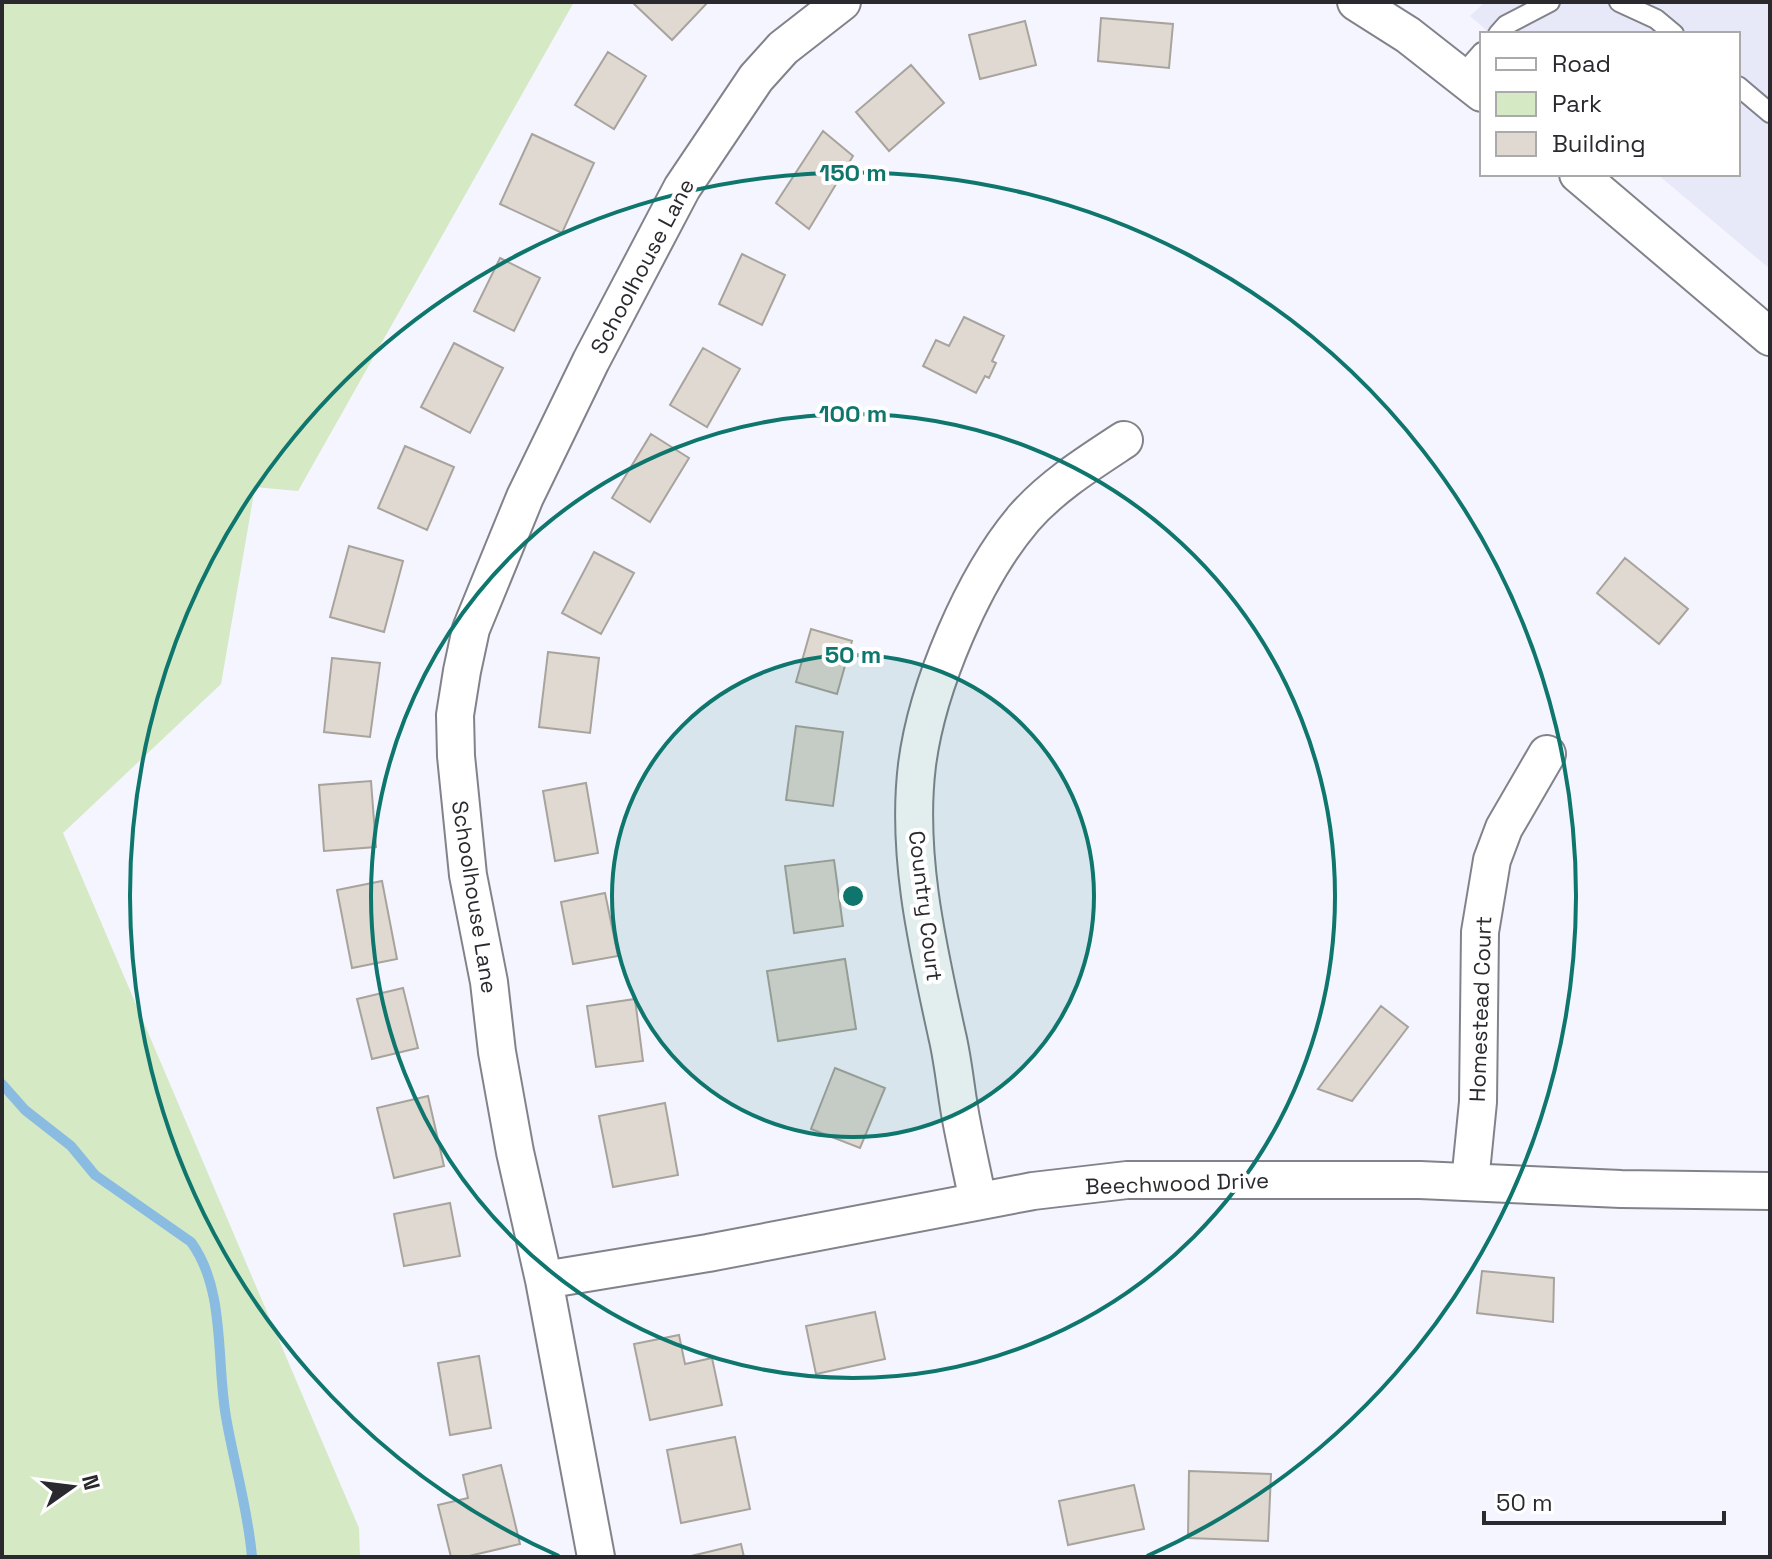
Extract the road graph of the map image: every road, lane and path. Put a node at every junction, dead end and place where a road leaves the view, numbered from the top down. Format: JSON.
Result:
{"nodes":[{"id":1,"x":842,"y":2,"type":"edge"},
{"id":2,"x":1356,"y":2,"type":"edge"},
{"id":3,"x":1550,"y":2,"type":"edge"},
{"id":4,"x":1619,"y":2,"type":"edge"},
{"id":5,"x":1500,"y":32,"type":"edge"},
{"id":6,"x":1672,"y":32,"type":"edge"},
{"id":7,"x":1475,"y":74,"type":"edge"},
{"id":8,"x":1740,"y":88,"type":"edge"},
{"id":9,"x":1770,"y":113,"type":"edge"},
{"id":10,"x":1580,"y":176,"type":"edge"},
{"id":11,"x":1770,"y":337,"type":"edge"},
{"id":12,"x":1124,"y":440,"type":"dead end"},
{"id":13,"x":1547,"y":754,"type":"dead end"},
{"id":14,"x":1470,"y":1182,"type":"junction"},
{"id":15,"x":1770,"y":1191,"type":"edge"},
{"id":16,"x":978,"y":1201,"type":"junction"},
{"id":17,"x":544,"y":1280,"type":"junction"},
{"id":18,"x":596,"y":1557,"type":"edge"}],
"edges":[{"from":1,"to":17,"type":"street","name":"Schoolhouse Lane"},
{"from":2,"to":7,"type":"street"},
{"from":3,"to":5,"type":"lane"},
{"from":4,"to":6,"type":"lane"},
{"from":8,"to":9,"type":"lane"},
{"from":10,"to":11,"type":"street"},
{"from":12,"to":16,"type":"street","name":"Country Court"},
{"from":13,"to":14,"type":"street","name":"Homestead Court"},
{"from":14,"to":15,"type":"street","name":"Beechwood Drive"},
{"from":14,"to":16,"type":"street","name":"Beechwood Drive"},
{"from":16,"to":17,"type":"street","name":"Beechwood Drive"},
{"from":17,"to":18,"type":"street","name":"Schoolhouse Lane"}]}
